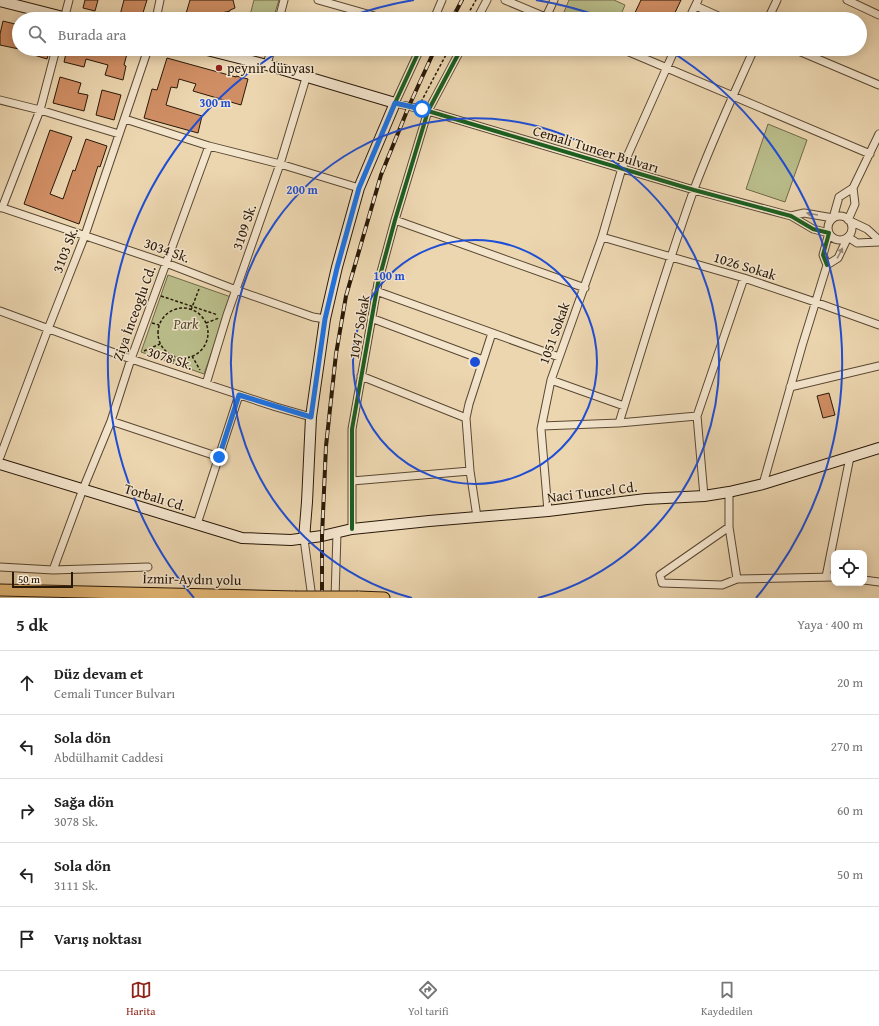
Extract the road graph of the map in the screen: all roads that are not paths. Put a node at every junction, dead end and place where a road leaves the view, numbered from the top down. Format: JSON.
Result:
{"nodes":[{"id":1,"x":68,"y":0,"type":"edge"},
{"id":2,"x":160,"y":0,"type":"edge"},
{"id":3,"x":284,"y":0,"type":"edge"},
{"id":4,"x":318,"y":0,"type":"edge"},
{"id":5,"x":442,"y":0,"type":"edge"},
{"id":6,"x":487,"y":0,"type":"edge"},
{"id":7,"x":505,"y":0,"type":"edge"},
{"id":8,"x":554,"y":0,"type":"edge"},
{"id":9,"x":777,"y":0,"type":"edge"},
{"id":10,"x":847,"y":0,"type":"edge"},
{"id":11,"x":0,"y":1,"type":"edge"},
{"id":12,"x":697,"y":3,"type":"edge"},
{"id":13,"x":43,"y":12,"type":"edge"},
{"id":14,"x":67,"y":12,"type":"edge"},
{"id":15,"x":157,"y":12,"type":"edge"},
{"id":16,"x":281,"y":12,"type":"edge"},
{"id":17,"x":360,"y":12,"type":"edge"},
{"id":18,"x":437,"y":12,"type":"edge"},
{"id":19,"x":480,"y":12,"type":"edge"},
{"id":20,"x":534,"y":12,"type":"edge"},
{"id":21,"x":550,"y":12,"type":"edge"},
{"id":22,"x":692,"y":12,"type":"edge"},
{"id":23,"x":713,"y":12,"type":"edge"},
{"id":24,"x":771,"y":12,"type":"edge"},
{"id":25,"x":879,"y":15,"type":"edge"},
{"id":26,"x":54,"y":56,"type":"edge"},
{"id":27,"x":146,"y":56,"type":"edge"},
{"id":28,"x":231,"y":56,"type":"edge"},
{"id":29,"x":269,"y":56,"type":"edge"},
{"id":30,"x":417,"y":56,"type":"edge"},
{"id":31,"x":457,"y":56,"type":"edge"},
{"id":32,"x":639,"y":56,"type":"edge"},
{"id":33,"x":672,"y":56,"type":"edge"},
{"id":34,"x":751,"y":56,"type":"edge"},
{"id":35,"x":811,"y":56,"type":"edge"},
{"id":36,"x":267,"y":65,"type":"junction"},
{"id":37,"x":666,"y":67,"type":"junction"},
{"id":38,"x":306,"y":78,"type":"junction"},
{"id":39,"x":879,"y":85,"type":"edge"},
{"id":40,"x":733,"y":96,"type":"junction"},
{"id":41,"x":0,"y":100,"type":"edge"},
{"id":42,"x":395,"y":103,"type":"junction"},
{"id":43,"x":423,"y":109,"type":"junction"},
{"id":44,"x":40,"y":110,"type":"junction"},
{"id":45,"x":125,"y":119,"type":"junction"},
{"id":46,"x":119,"y":134,"type":"junction"},
{"id":47,"x":879,"y":134,"type":"edge"},
{"id":48,"x":209,"y":146,"type":"junction"},
{"id":49,"x":870,"y":154,"type":"junction"},
{"id":50,"x":280,"y":164,"type":"junction"},
{"id":51,"x":622,"y":168,"type":"junction"},
{"id":52,"x":359,"y":188,"type":"junction"},
{"id":53,"x":853,"y":188,"type":"junction"},
{"id":54,"x":694,"y":190,"type":"junction"},
{"id":55,"x":1,"y":208,"type":"edge"},
{"id":56,"x":791,"y":216,"type":"junction"},
{"id":57,"x":833,"y":218,"type":"junction"},
{"id":58,"x":395,"y":220,"type":"junction"},
{"id":59,"x":848,"y":220,"type":"junction"},
{"id":60,"x":829,"y":233,"type":"junction"},
{"id":61,"x":85,"y":235,"type":"junction"},
{"id":62,"x":602,"y":237,"type":"junction"},
{"id":63,"x":848,"y":237,"type":"junction"},
{"id":64,"x":879,"y":241,"type":"edge"},
{"id":65,"x":670,"y":257,"type":"junction"},
{"id":66,"x":166,"y":263,"type":"junction"},
{"id":67,"x":827,"y":265,"type":"junction"},
{"id":68,"x":744,"y":278,"type":"junction"},
{"id":69,"x":585,"y":288,"type":"junction"},
{"id":70,"x":236,"y":290,"type":"junction"},
{"id":71,"x":376,"y":291,"type":"junction"},
{"id":72,"x":815,"y":302,"type":"junction"},
{"id":73,"x":0,"y":311,"type":"edge"},
{"id":74,"x":371,"y":318,"type":"junction"},
{"id":75,"x":325,"y":319,"type":"junction"},
{"id":76,"x":879,"y":325,"type":"edge"},
{"id":77,"x":48,"y":329,"type":"junction"},
{"id":78,"x":492,"y":333,"type":"junction"},
{"id":79,"x":559,"y":357,"type":"junction"},
{"id":80,"x":132,"y":359,"type":"junction"},
{"id":81,"x":483,"y":360,"type":"junction"},
{"id":82,"x":879,"y":366,"type":"edge"},
{"id":83,"x":361,"y":376,"type":"junction"},
{"id":84,"x":551,"y":380,"type":"junction"},
{"id":85,"x":206,"y":384,"type":"junction"},
{"id":86,"x":790,"y":387,"type":"junction"},
{"id":87,"x":239,"y":395,"type":"junction"},
{"id":88,"x":624,"y":406,"type":"junction"},
{"id":89,"x":697,"y":416,"type":"junction"},
{"id":90,"x":311,"y":417,"type":"junction"},
{"id":91,"x":466,"y":418,"type":"junction"},
{"id":92,"x":111,"y":421,"type":"junction"},
{"id":93,"x":619,"y":423,"type":"junction"},
{"id":94,"x":542,"y":426,"type":"junction"},
{"id":95,"x":879,"y":448,"type":"edge"},
{"id":96,"x":0,"y":457,"type":"edge"},
{"id":97,"x":219,"y":457,"type":"junction"},
{"id":98,"x":850,"y":457,"type":"junction"},
{"id":99,"x":0,"y":464,"type":"edge"},
{"id":100,"x":470,"y":471,"type":"junction"},
{"id":101,"x":352,"y":481,"type":"junction"},
{"id":102,"x":763,"y":484,"type":"junction"},
{"id":103,"x":83,"y":489,"type":"junction"},
{"id":104,"x":729,"y":492,"type":"junction"},
{"id":105,"x":704,"y":496,"type":"junction"},
{"id":106,"x":548,"y":511,"type":"junction"},
{"id":107,"x":477,"y":517,"type":"junction"},
{"id":108,"x":197,"y":524,"type":"junction"},
{"id":109,"x":729,"y":527,"type":"junction"},
{"id":110,"x":352,"y":529,"type":"junction"},
{"id":111,"x":337,"y":533,"type":"junction"},
{"id":112,"x":304,"y":539,"type":"junction"},
{"id":113,"x":0,"y":567,"type":"edge"},
{"id":114,"x":148,"y":568,"type":"dead end"},
{"id":115,"x":53,"y":570,"type":"junction"},
{"id":116,"x":826,"y":577,"type":"junction"},
{"id":117,"x":831,"y":577,"type":"edge"},
{"id":118,"x":737,"y":579,"type":"junction"},
{"id":119,"x":867,"y":580,"type":"edge"},
{"id":120,"x":879,"y":582,"type":"edge"},
{"id":121,"x":0,"y":590,"type":"edge"},
{"id":122,"x":358,"y":597,"type":"edge"},
{"id":123,"x":312,"y":598,"type":"edge"},
{"id":124,"x":335,"y":598,"type":"edge"},
{"id":125,"x":384,"y":598,"type":"edge"}],
"edges":[{"from":1,"to":14,"type":"street"},
{"from":2,"to":15,"type":"street"},
{"from":3,"to":16,"type":"street"},
{"from":4,"to":17,"type":"street"},
{"from":5,"to":18,"type":"street"},
{"from":6,"to":19,"type":"street"},
{"from":7,"to":20,"type":"street"},
{"from":8,"to":21,"type":"street"},
{"from":9,"to":24,"type":"street"},
{"from":10,"to":25,"type":"street"},
{"from":11,"to":13,"type":"main road"},
{"from":12,"to":22,"type":"street"},
{"from":12,"to":23,"type":"street"},
{"from":26,"to":44,"type":"street"},
{"from":27,"to":45,"type":"street","name":"3103 Sk."},
{"from":28,"to":36,"type":"main road"},
{"from":29,"to":36,"type":"street"},
{"from":30,"to":42,"type":"street"},
{"from":31,"to":43,"type":"street","name":"1047 Sokak"},
{"from":32,"to":37,"type":"street"},
{"from":33,"to":37,"type":"street","name":"1051 Sokak"},
{"from":34,"to":40,"type":"street"},
{"from":35,"to":39,"type":"street"},
{"from":36,"to":38,"type":"main road"},
{"from":37,"to":40,"type":"street"},
{"from":37,"to":51,"type":"street","name":"1051 Sokak"},
{"from":38,"to":42,"type":"main road"},
{"from":38,"to":50,"type":"street","name":"3109 Sk."},
{"from":40,"to":49,"type":"street"},
{"from":40,"to":54,"type":"street"},
{"from":41,"to":44,"type":"street"},
{"from":42,"to":43,"type":"street","name":"Cemali Tuncer Bulvarı"},
{"from":42,"to":52,"type":"main road"},
{"from":43,"to":51,"type":"street","name":"Cemali Tuncer Bulvarı"},
{"from":43,"to":58,"type":"street","name":"1047 Sokak"},
{"from":44,"to":46,"type":"street"},
{"from":44,"to":55,"type":"street"},
{"from":45,"to":46,"type":"street","name":"3103 Sk."},
{"from":45,"to":48,"type":"street"},
{"from":46,"to":61,"type":"street","name":"3103 Sk."},
{"from":47,"to":49,"type":"street"},
{"from":48,"to":50,"type":"street"},
{"from":48,"to":66,"type":"street","name":"Ziya İnceoglu Cd."},
{"from":49,"to":53,"type":"street"},
{"from":50,"to":52,"type":"street"},
{"from":50,"to":70,"type":"street","name":"3109 Sk."},
{"from":51,"to":54,"type":"street","name":"Cemali Tuncer Bulvarı"},
{"from":51,"to":62,"type":"street","name":"1051 Sokak"},
{"from":52,"to":75,"type":"main road"},
{"from":53,"to":57,"type":"street"},
{"from":53,"to":59,"type":"street"},
{"from":54,"to":56,"type":"street","name":"Cemali Tuncer Bulvarı"},
{"from":54,"to":65,"type":"street"},
{"from":55,"to":61,"type":"street","name":"3034 Sk."},
{"from":57,"to":56,"type":"street","one_way":true},
{"from":56,"to":60,"type":"street"},
{"from":57,"to":59,"type":"street"},
{"from":57,"to":60,"type":"street"},
{"from":58,"to":69,"type":"street"},
{"from":58,"to":71,"type":"street","name":"1047 Sokak"},
{"from":59,"to":63,"type":"street"},
{"from":59,"to":64,"type":"street"},
{"from":60,"to":63,"type":"street"},
{"from":60,"to":67,"type":"street"},
{"from":61,"to":66,"type":"street","name":"3034 Sk."},
{"from":61,"to":77,"type":"street","name":"3103 Sk."},
{"from":62,"to":65,"type":"street","name":"1026 Sokak"},
{"from":62,"to":69,"type":"street","name":"1051 Sokak"},
{"from":63,"to":64,"type":"street"},
{"from":67,"to":63,"type":"street","one_way":true},
{"from":65,"to":68,"type":"street","name":"1026 Sokak"},
{"from":65,"to":88,"type":"street"},
{"from":66,"to":70,"type":"street","name":"3034 Sk."},
{"from":66,"to":80,"type":"street","name":"Ziya İnceoglu Cd."},
{"from":67,"to":72,"type":"street"},
{"from":68,"to":72,"type":"street","name":"1026 Sokak"},
{"from":68,"to":89,"type":"street"},
{"from":69,"to":79,"type":"street","name":"1051 Sokak"},
{"from":70,"to":75,"type":"street","name":"3034 Sk."},
{"from":70,"to":85,"type":"street","name":"3109 Sk."},
{"from":71,"to":74,"type":"street","name":"1047 Sokak"},
{"from":71,"to":78,"type":"street"},
{"from":72,"to":76,"type":"street","name":"1026 Sokak"},
{"from":72,"to":86,"type":"street"},
{"from":73,"to":77,"type":"street","name":"3078 Sk."},
{"from":74,"to":81,"type":"street"},
{"from":74,"to":83,"type":"street","name":"1047 Sokak"},
{"from":75,"to":90,"type":"main road"},
{"from":77,"to":80,"type":"street","name":"3078 Sk."},
{"from":77,"to":96,"type":"street","name":"3103 Sk."},
{"from":78,"to":79,"type":"street"},
{"from":78,"to":81,"type":"street"},
{"from":79,"to":84,"type":"street","name":"1051 Sokak"},
{"from":80,"to":85,"type":"street","name":"3078 Sk."},
{"from":80,"to":92,"type":"street","name":"Ziya İnceoglu Cd."},
{"from":81,"to":91,"type":"street"},
{"from":82,"to":86,"type":"street"},
{"from":83,"to":91,"type":"street"},
{"from":83,"to":101,"type":"street","name":"1047 Sokak"},
{"from":84,"to":88,"type":"street"},
{"from":84,"to":94,"type":"street","name":"1051 Sokak"},
{"from":85,"to":87,"type":"street","name":"3078 Sk."},
{"from":86,"to":102,"type":"street"},
{"from":87,"to":90,"type":"street","name":"3078 Sk."},
{"from":87,"to":97,"type":"street"},
{"from":88,"to":93,"type":"street"},
{"from":89,"to":93,"type":"street"},
{"from":89,"to":105,"type":"street"},
{"from":90,"to":112,"type":"main road"},
{"from":91,"to":100,"type":"street"},
{"from":92,"to":97,"type":"street"},
{"from":92,"to":103,"type":"street","name":"Ziya İnceoglu Cd."},
{"from":93,"to":94,"type":"street"},
{"from":94,"to":106,"type":"street","name":"1051 Sokak"},
{"from":95,"to":98,"type":"main road","name":"Naci Tuncel Cd."},
{"from":97,"to":108,"type":"street"},
{"from":98,"to":102,"type":"main road","name":"Naci Tuncel Cd."},
{"from":98,"to":116,"type":"street"},
{"from":99,"to":103,"type":"main road","name":"Torbalı Cd."},
{"from":100,"to":101,"type":"street"},
{"from":100,"to":107,"type":"street"},
{"from":101,"to":110,"type":"street","name":"1047 Sokak"},
{"from":102,"to":104,"type":"main road","name":"Naci Tuncel Cd."},
{"from":103,"to":108,"type":"main road","name":"Torbalı Cd."},
{"from":103,"to":115,"type":"street","name":"Ziya İnceoglu Cd."},
{"from":104,"to":105,"type":"main road","name":"Naci Tuncel Cd."},
{"from":104,"to":109,"type":"street"},
{"from":105,"to":106,"type":"main road","name":"Naci Tuncel Cd."},
{"from":106,"to":107,"type":"main road","name":"Naci Tuncel Cd."},
{"from":107,"to":110,"type":"main road","name":"Naci Tuncel Cd."},
{"from":108,"to":112,"type":"main road","name":"Torbalı Cd."},
{"from":109,"to":118,"type":"street"},
{"from":109,"to":118,"type":"street"},
{"from":110,"to":111,"type":"main road","name":"Naci Tuncel Cd."},
{"from":111,"to":112,"type":"main road","name":"Naci Tuncel Cd."},
{"from":111,"to":124,"type":"street"},
{"from":112,"to":123,"type":"street"},
{"from":113,"to":115,"type":"street"},
{"from":114,"to":115,"type":"street"},
{"from":116,"to":117,"type":"street"},
{"from":116,"to":118,"type":"street"},
{"from":119,"to":120,"type":"street"},
{"from":121,"to":122,"type":"highway","name":"İzmir-Aydın yolu","bridge":true},
{"from":122,"to":125,"type":"highway","name":"İzmir-Aydın yolu"}]}
